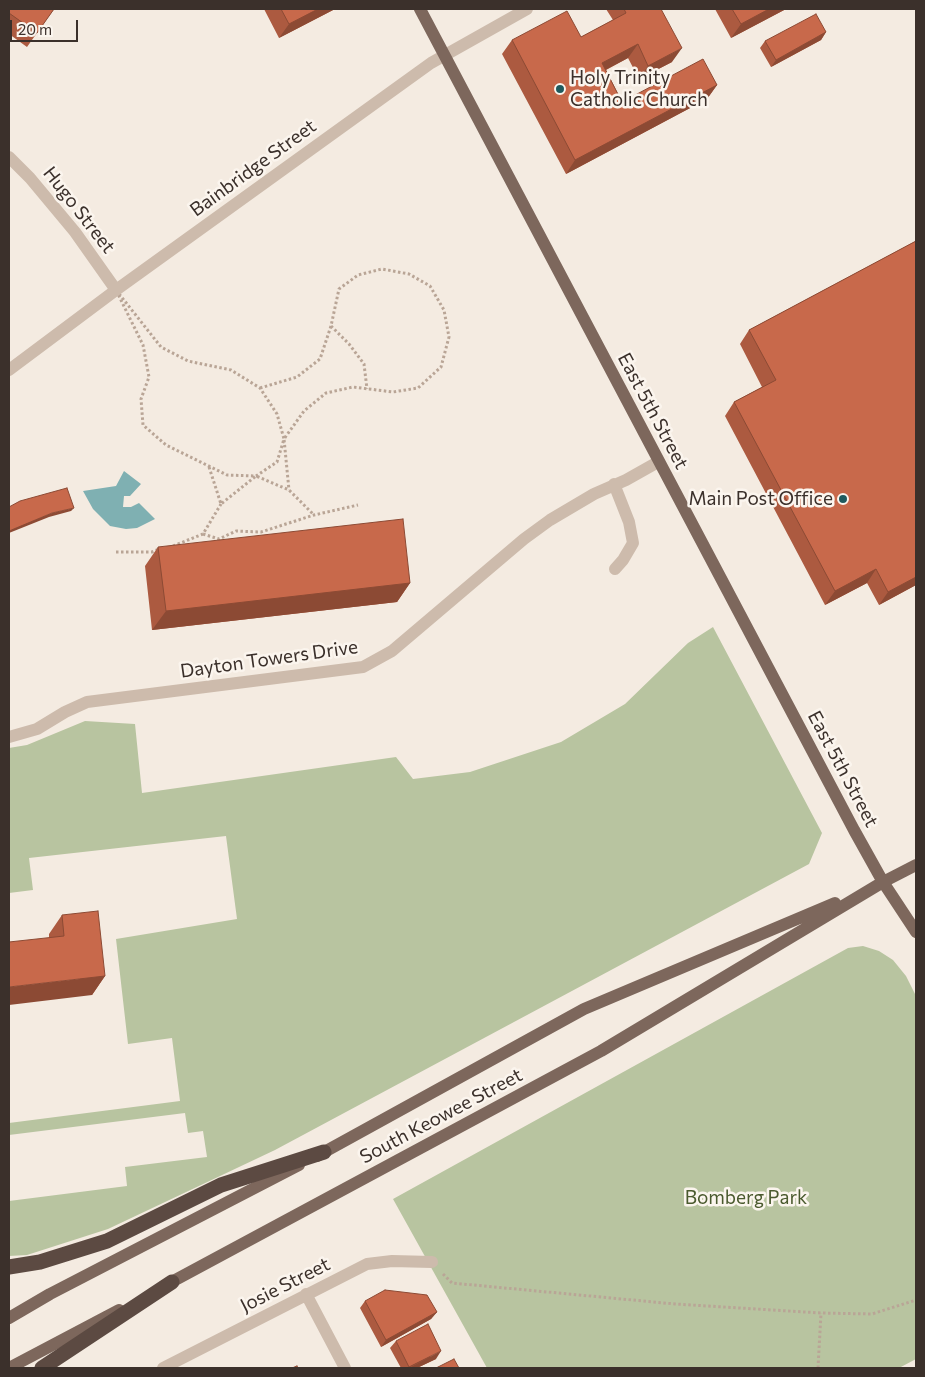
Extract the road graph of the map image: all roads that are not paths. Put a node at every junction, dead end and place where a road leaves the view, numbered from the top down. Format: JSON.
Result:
{"nodes":[{"id":1,"x":420,"y":9,"type":"edge"},
{"id":2,"x":527,"y":9,"type":"edge"},
{"id":3,"x":444,"y":55,"type":"junction"},
{"id":4,"x":9,"y":156,"type":"edge"},
{"id":5,"x":116,"y":290,"type":"junction"},
{"id":6,"x":9,"y":370,"type":"edge"},
{"id":7,"x":658,"y":462,"type":"junction"},
{"id":8,"x":614,"y":484,"type":"junction"},
{"id":9,"x":615,"y":569,"type":"dead end"},
{"id":10,"x":9,"y":737,"type":"edge"},
{"id":11,"x":916,"y":865,"type":"edge"},
{"id":12,"x":883,"y":882,"type":"junction"},
{"id":13,"x":916,"y":932,"type":"edge"},
{"id":14,"x":324,"y":1152,"type":"junction"},
{"id":15,"x":432,"y":1262,"type":"road end"},
{"id":16,"x":9,"y":1267,"type":"edge"},
{"id":17,"x":172,"y":1282,"type":"junction"},
{"id":18,"x":306,"y":1294,"type":"junction"},
{"id":19,"x":9,"y":1318,"type":"edge"},
{"id":20,"x":9,"y":1368,"type":"edge"},
{"id":21,"x":42,"y":1368,"type":"edge"},
{"id":22,"x":163,"y":1368,"type":"edge"},
{"id":23,"x":345,"y":1368,"type":"edge"}],
"edges":[{"from":1,"to":3,"type":"main road","name":"East 5th Street"},
{"from":2,"to":3,"type":"street","name":"Bainbridge Street"},
{"from":3,"to":5,"type":"street","name":"Bainbridge Street"},
{"from":3,"to":7,"type":"main road","name":"East 5th Street"},
{"from":4,"to":5,"type":"street","name":"Hugo Street"},
{"from":5,"to":6,"type":"street","name":"Bainbridge Street"},
{"from":7,"to":8,"type":"street","name":"Dayton Towers Drive"},
{"from":7,"to":12,"type":"main road","name":"East 5th Street"},
{"from":8,"to":9,"type":"street"},
{"from":8,"to":10,"type":"street","name":"Dayton Towers Drive"},
{"from":11,"to":12,"type":"main road","name":"South Keowee Street"},
{"from":12,"to":13,"type":"main road","name":"East 5th Street"},
{"from":12,"to":14,"type":"main road","name":"South Keowee Street"},
{"from":12,"to":17,"type":"main road","name":"South Keowee Street"},
{"from":14,"to":16,"type":"highway"},
{"from":14,"to":19,"type":"main road","name":"South Keowee Street"},
{"from":15,"to":18,"type":"street","name":"Josie Street"},
{"from":17,"to":20,"type":"main road","name":"South Keowee Street"},
{"from":17,"to":21,"type":"highway"},
{"from":18,"to":22,"type":"street","name":"Josie Street"},
{"from":18,"to":23,"type":"street"}]}
